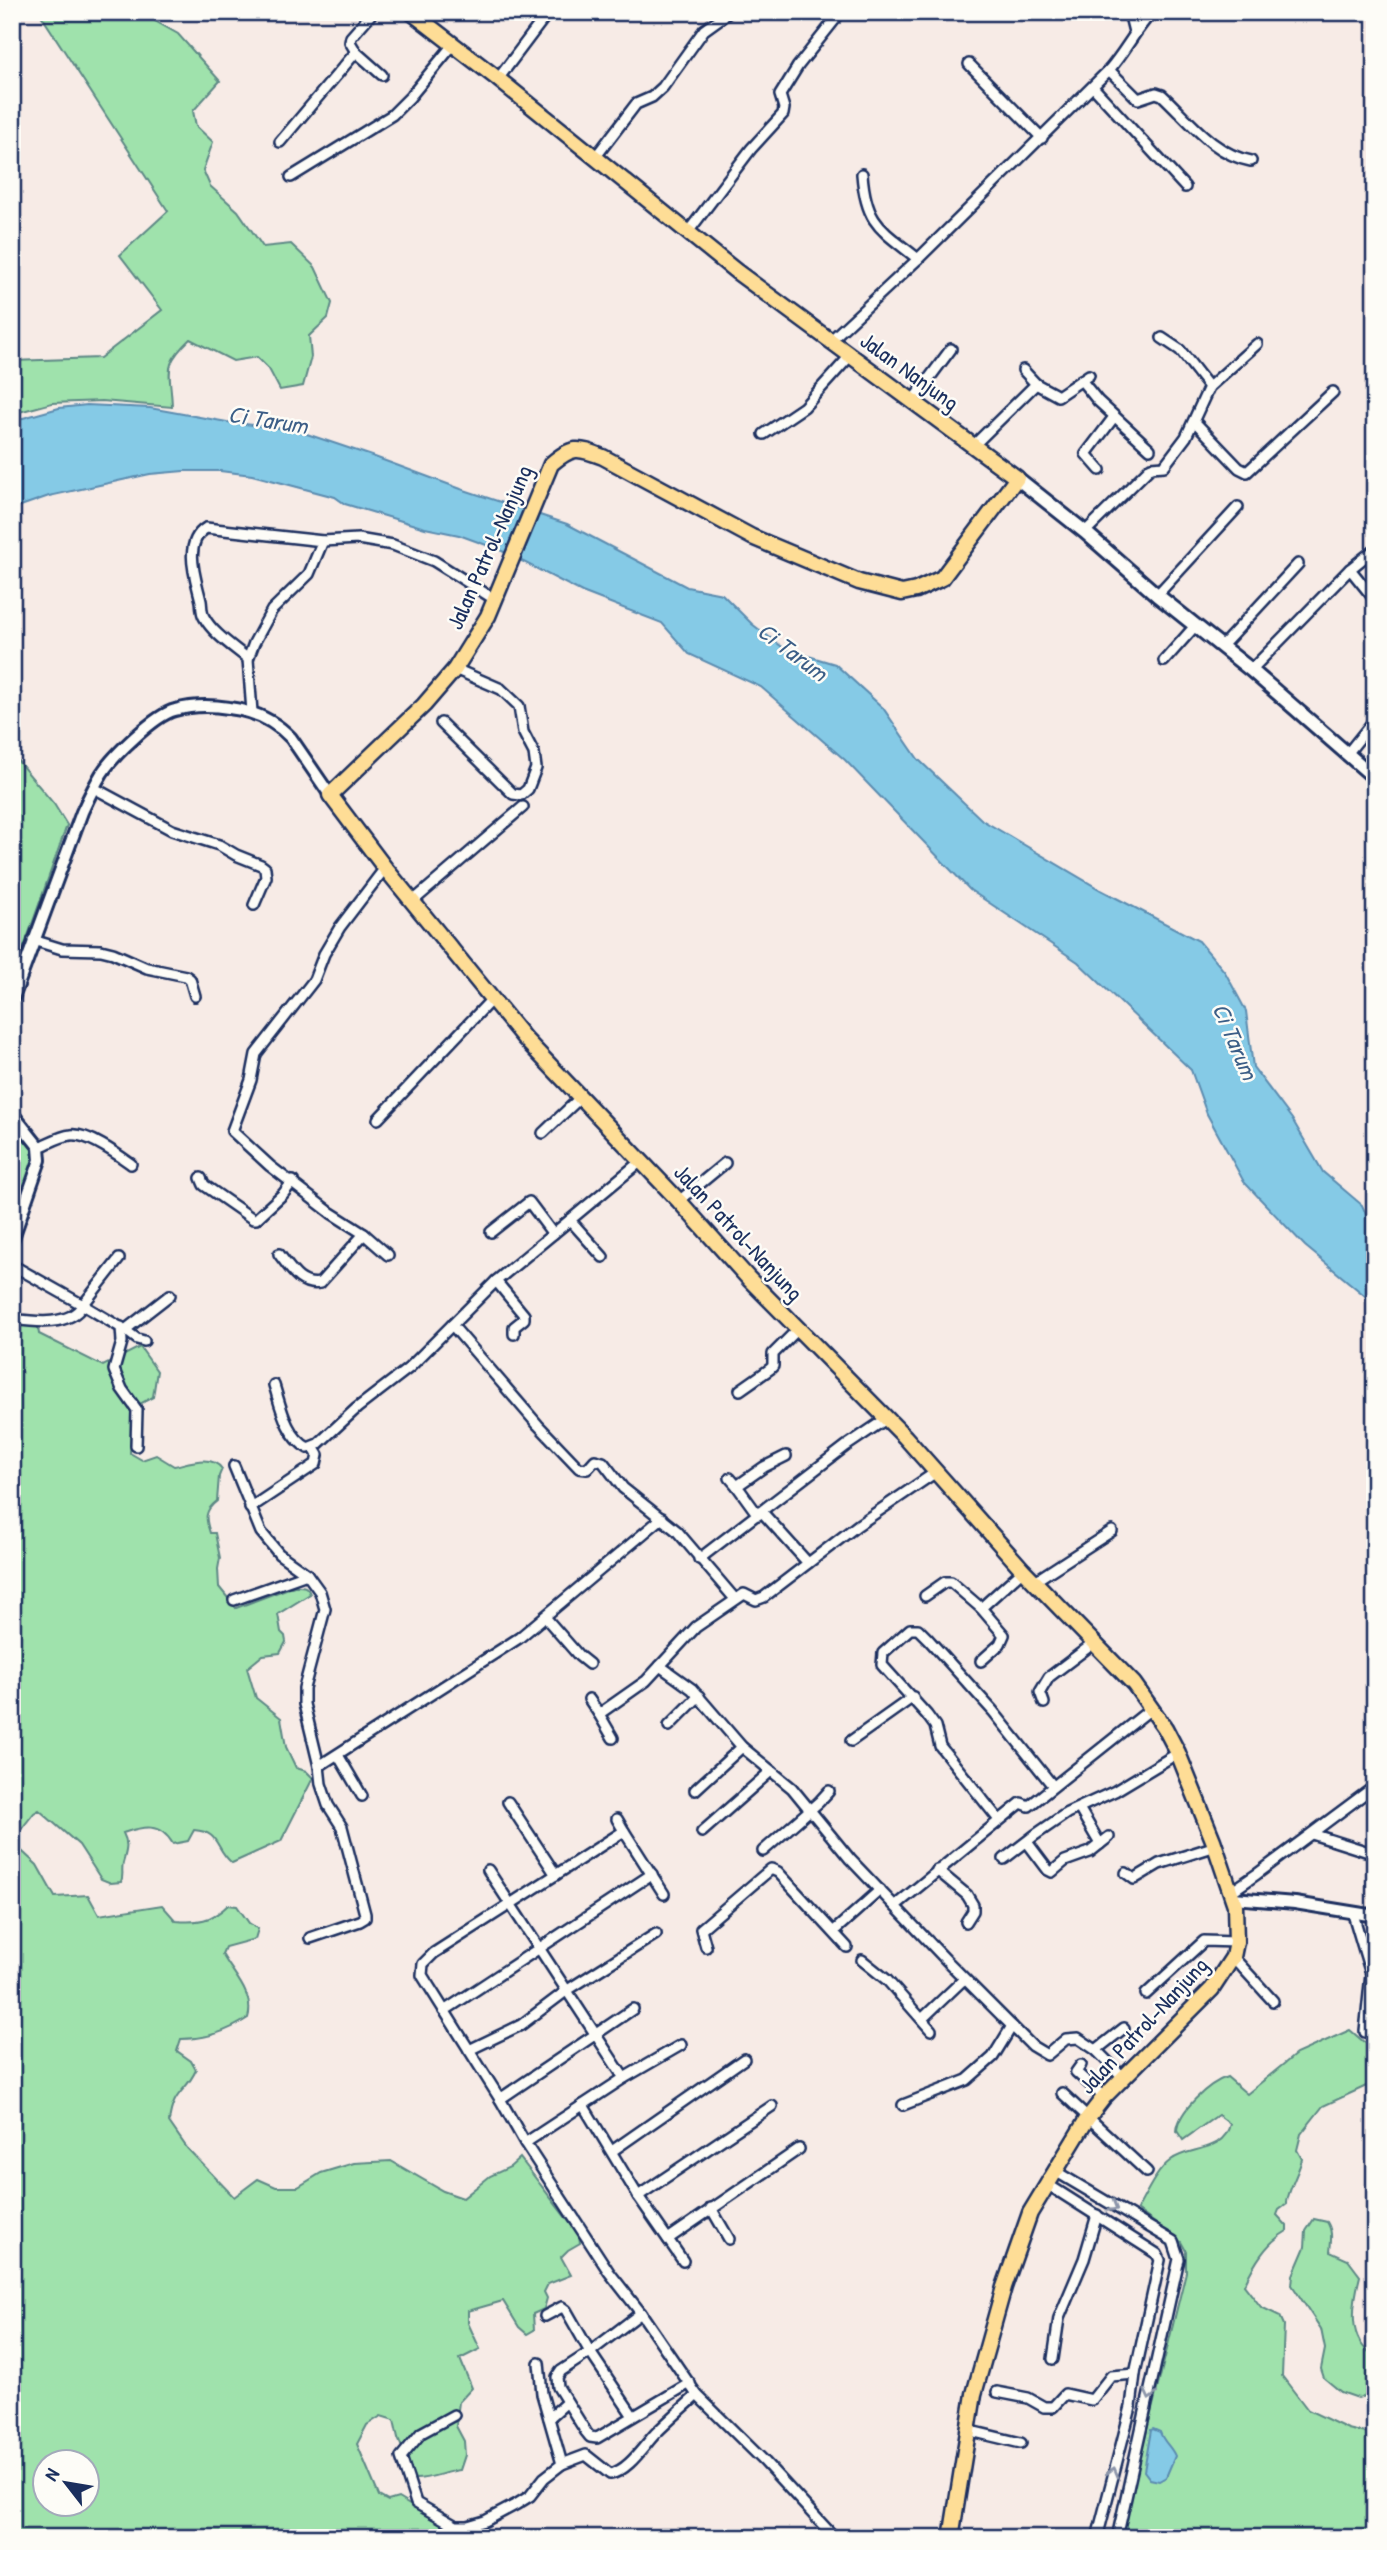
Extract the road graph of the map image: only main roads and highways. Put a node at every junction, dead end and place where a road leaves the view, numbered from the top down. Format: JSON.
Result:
{"nodes":[{"id":1,"x":421,"y":15,"type":"edge"},
{"id":2,"x":1017,"y":478,"type":"junction"},
{"id":3,"x":1375,"y":778,"type":"edge"},
{"id":4,"x":951,"y":2538,"type":"edge"}],
"edges":[{"from":1,"to":2,"type":"main road","name":"Jalan Nanjung"},
{"from":2,"to":3,"type":"main road","name":"Jalan Nanjung"},
{"from":2,"to":4,"type":"main road","name":"Jalan Patrol-Nanjung"}]}
